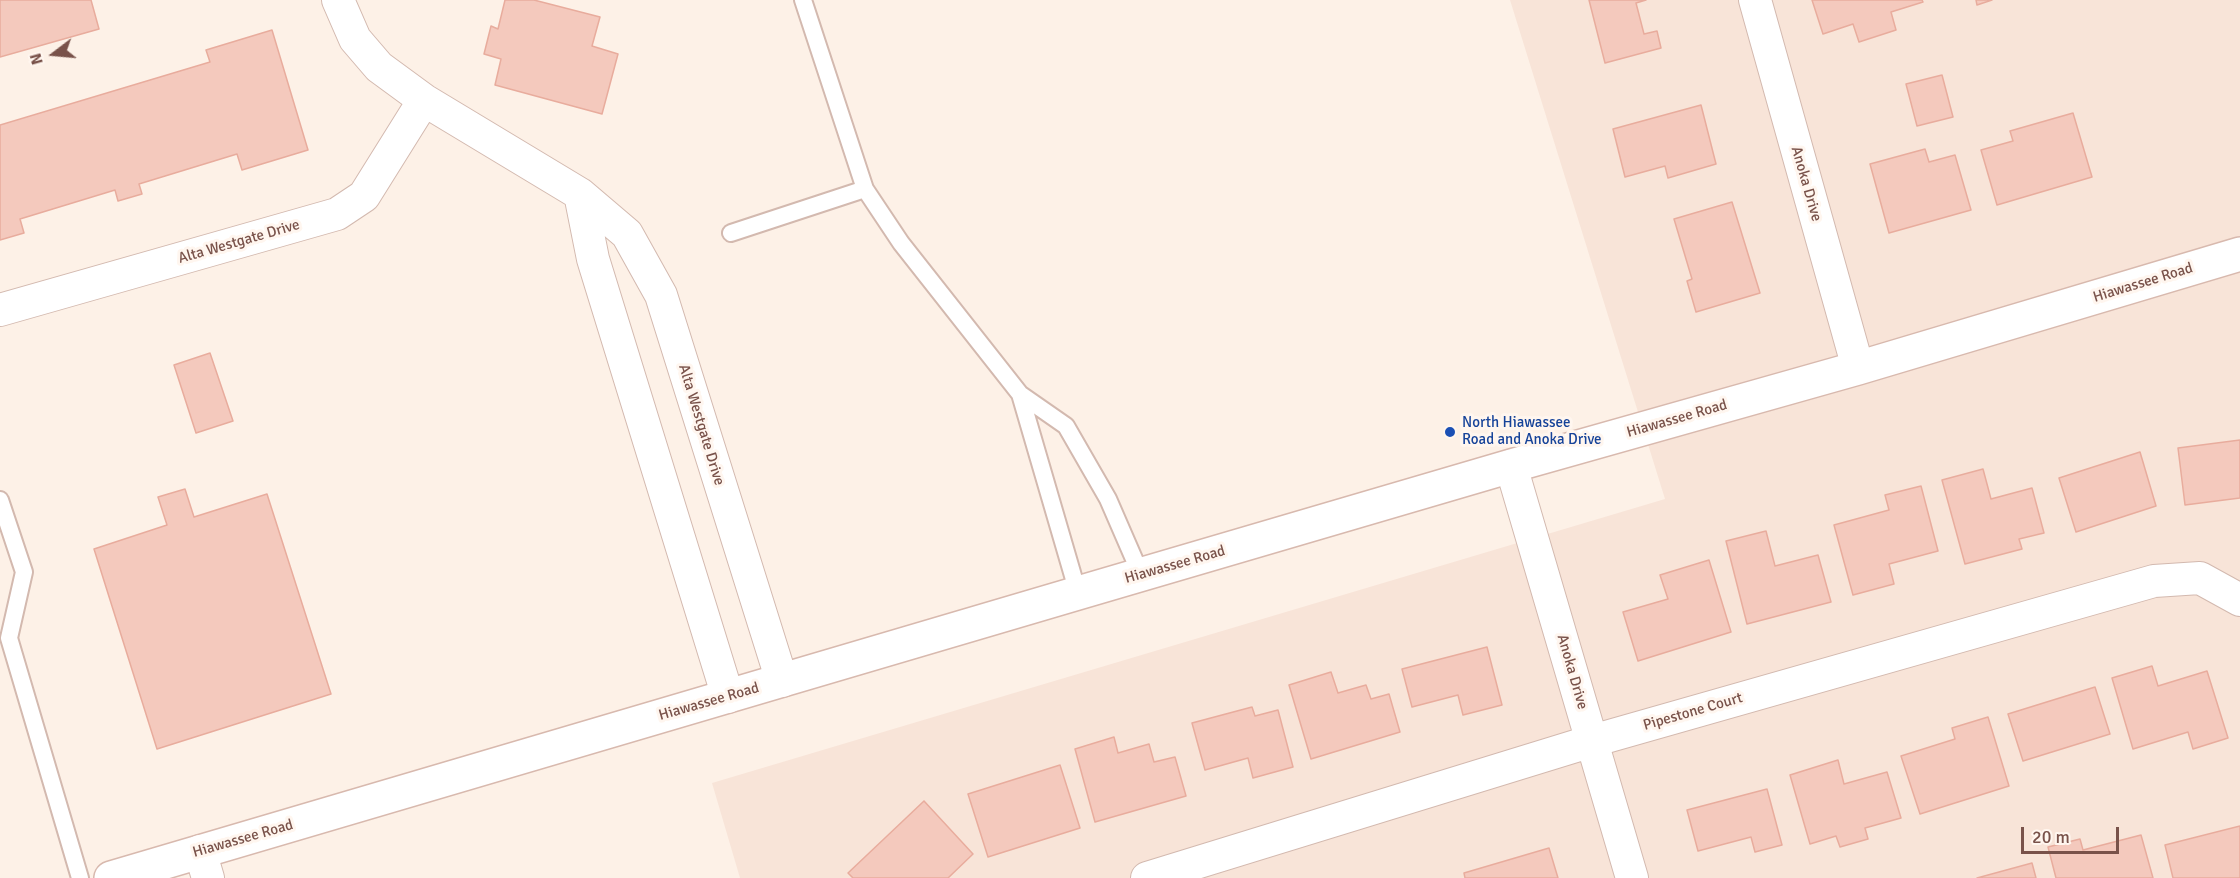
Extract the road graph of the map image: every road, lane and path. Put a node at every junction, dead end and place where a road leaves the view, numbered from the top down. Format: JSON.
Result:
{"nodes":[{"id":1,"x":338,"y":0,"type":"edge"},
{"id":2,"x":804,"y":0,"type":"edge"},
{"id":3,"x":1755,"y":0,"type":"edge"},
{"id":4,"x":424,"y":100,"type":"junction"},
{"id":5,"x":865,"y":189,"type":"junction"},
{"id":6,"x":580,"y":194,"type":"junction"},
{"id":7,"x":731,"y":233,"type":"dead end"},
{"id":8,"x":2240,"y":254,"type":"edge"},
{"id":9,"x":0,"y":310,"type":"edge"},
{"id":10,"x":1858,"y":368,"type":"junction"},
{"id":11,"x":1020,"y":394,"type":"junction"},
{"id":12,"x":1511,"y":466,"type":"junction"},
{"id":13,"x":0,"y":500,"type":"edge"},
{"id":14,"x":1141,"y":575,"type":"junction"},
{"id":15,"x":1078,"y":593,"type":"junction"},
{"id":16,"x":2240,"y":600,"type":"edge"},
{"id":17,"x":782,"y":681,"type":"junction"},
{"id":18,"x":728,"y":697,"type":"junction"},
{"id":19,"x":1592,"y":741,"type":"junction"},
{"id":20,"x":204,"y":865,"type":"edge"},
{"id":21,"x":80,"y":878,"type":"edge"},
{"id":22,"x":111,"y":878,"type":"edge"},
{"id":23,"x":1147,"y":878,"type":"edge"},
{"id":24,"x":1632,"y":878,"type":"edge"}],
"edges":[{"from":1,"to":4,"type":"street","name":"Alta Westgate Drive"},
{"from":2,"to":5,"type":"lane"},
{"from":3,"to":10,"type":"street","name":"Anoka Drive"},
{"from":4,"to":6,"type":"street","name":"Alta Westgate Drive"},
{"from":4,"to":9,"type":"street","name":"Alta Westgate Drive"},
{"from":5,"to":7,"type":"lane"},
{"from":5,"to":11,"type":"lane"},
{"from":6,"to":17,"type":"street","name":"Alta Westgate Drive"},
{"from":6,"to":18,"type":"street"},
{"from":8,"to":10,"type":"main road","name":"Hiawassee Road"},
{"from":10,"to":12,"type":"main road","name":"Hiawassee Road"},
{"from":11,"to":14,"type":"lane"},
{"from":11,"to":15,"type":"lane"},
{"from":12,"to":14,"type":"main road","name":"Hiawassee Road"},
{"from":12,"to":19,"type":"street","name":"Anoka Drive"},
{"from":13,"to":21,"type":"lane"},
{"from":14,"to":15,"type":"main road","name":"Hiawassee Road"},
{"from":15,"to":17,"type":"main road","name":"Hiawassee Road"},
{"from":16,"to":19,"type":"street","name":"Pipestone Court"},
{"from":17,"to":18,"type":"main road","name":"Hiawassee Road"},
{"from":18,"to":20,"type":"main road","name":"Hiawassee Road"},
{"from":19,"to":23,"type":"street","name":"Pipestone Court"},
{"from":19,"to":24,"type":"street","name":"Anoka Drive"},
{"from":20,"to":22,"type":"main road","name":"Hiawassee Road"}]}
